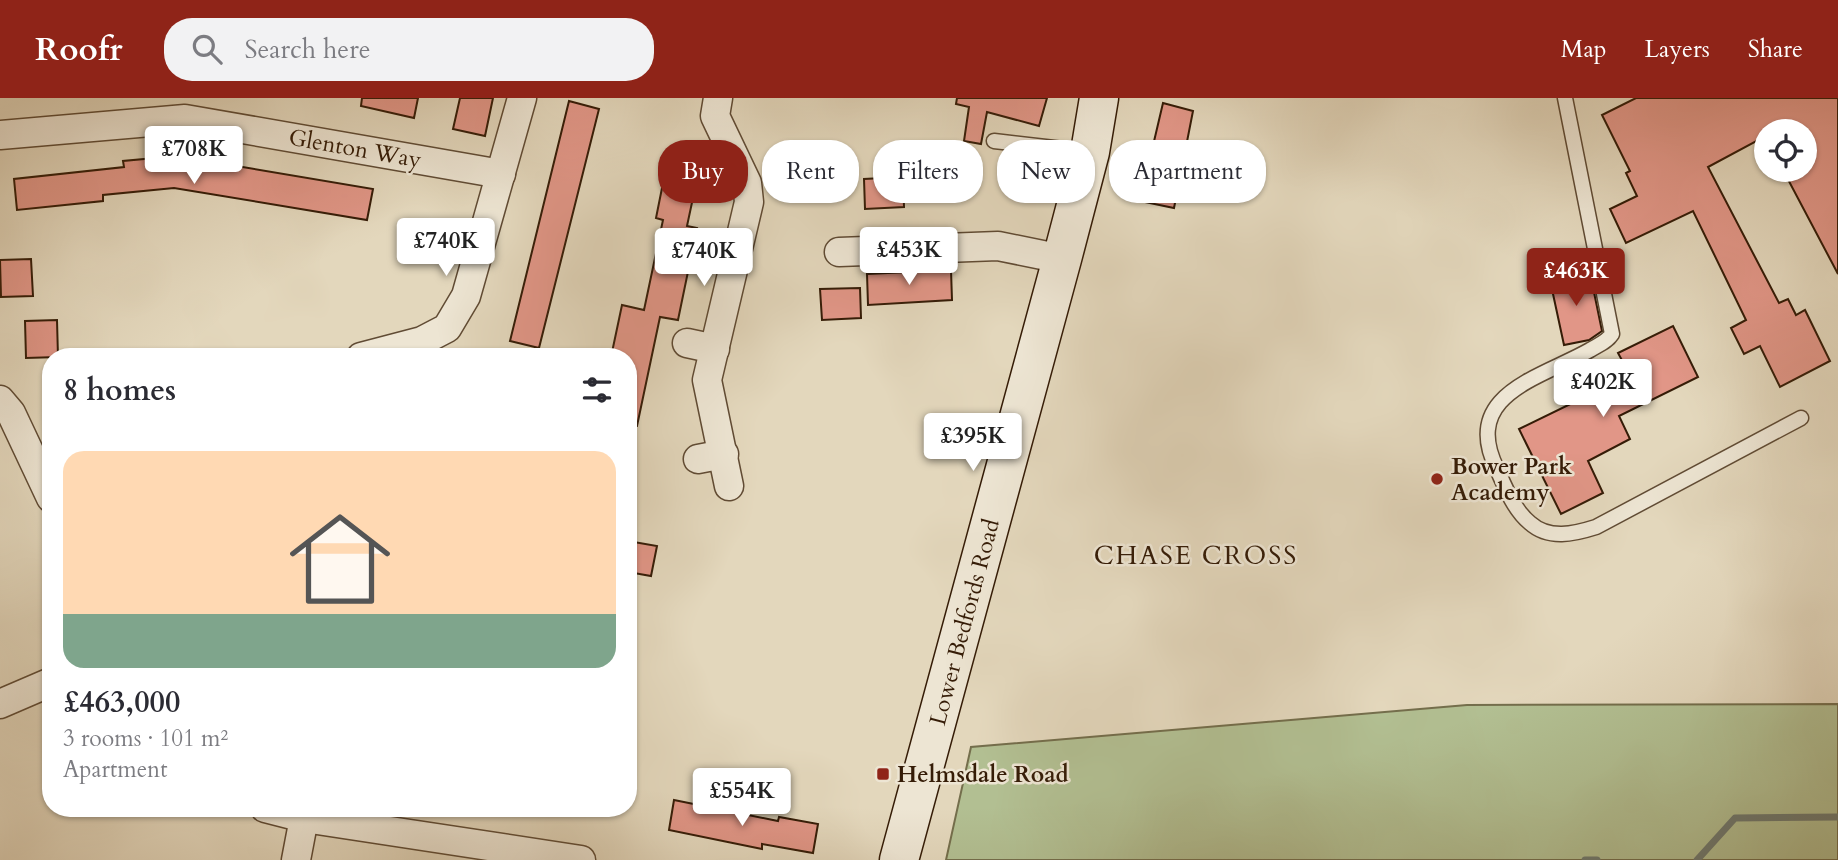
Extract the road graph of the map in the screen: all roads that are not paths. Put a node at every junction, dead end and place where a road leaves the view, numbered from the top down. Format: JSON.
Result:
{"nodes":[{"id":1,"x":522,"y":98,"type":"edge"},
{"id":2,"x":718,"y":98,"type":"edge"},
{"id":3,"x":1099,"y":98,"type":"edge"},
{"id":4,"x":1565,"y":98,"type":"edge"},
{"id":5,"x":0,"y":135,"type":"edge"},
{"id":6,"x":1092,"y":140,"type":"edge"},
{"id":7,"x":994,"y":141,"type":"dead end"},
{"id":8,"x":997,"y":141,"type":"edge"},
{"id":9,"x":501,"y":174,"type":"junction"},
{"id":10,"x":1077,"y":203,"type":"edge"},
{"id":11,"x":839,"y":252,"type":"dead end"},
{"id":12,"x":1062,"y":260,"type":"junction"},
{"id":13,"x":395,"y":348,"type":"edge"},
{"id":14,"x":0,"y":400,"type":"edge"},
{"id":15,"x":1801,"y":418,"type":"dead end"},
{"id":16,"x":42,"y":479,"type":"edge"},
{"id":17,"x":729,"y":486,"type":"dead end"},
{"id":18,"x":42,"y":686,"type":"edge"},
{"id":19,"x":0,"y":704,"type":"edge"},
{"id":20,"x":300,"y":817,"type":"edge"},
{"id":21,"x":304,"y":818,"type":"junction"},
{"id":22,"x":365,"y":818,"type":"edge"},
{"id":23,"x":551,"y":857,"type":"edge"},
{"id":24,"x":296,"y":860,"type":"edge"},
{"id":25,"x":581,"y":860,"type":"edge"},
{"id":26,"x":899,"y":860,"type":"edge"}],
"edges":[{"from":1,"to":9,"type":"street"},
{"from":2,"to":17,"type":"street"},
{"from":3,"to":6,"type":"street","name":"Lower Bedfords Road"},
{"from":4,"to":15,"type":"lane"},
{"from":5,"to":9,"type":"street","name":"Glenton Way"},
{"from":7,"to":8,"type":"lane"},
{"from":9,"to":13,"type":"street"},
{"from":10,"to":12,"type":"street","name":"Lower Bedfords Road"},
{"from":11,"to":12,"type":"street"},
{"from":12,"to":26,"type":"street","name":"Lower Bedfords Road"},
{"from":14,"to":16,"type":"street"},
{"from":18,"to":19,"type":"street"},
{"from":20,"to":21,"type":"street"},
{"from":21,"to":22,"type":"street"},
{"from":21,"to":24,"type":"street"},
{"from":22,"to":23,"type":"street"},
{"from":23,"to":25,"type":"street"}]}
